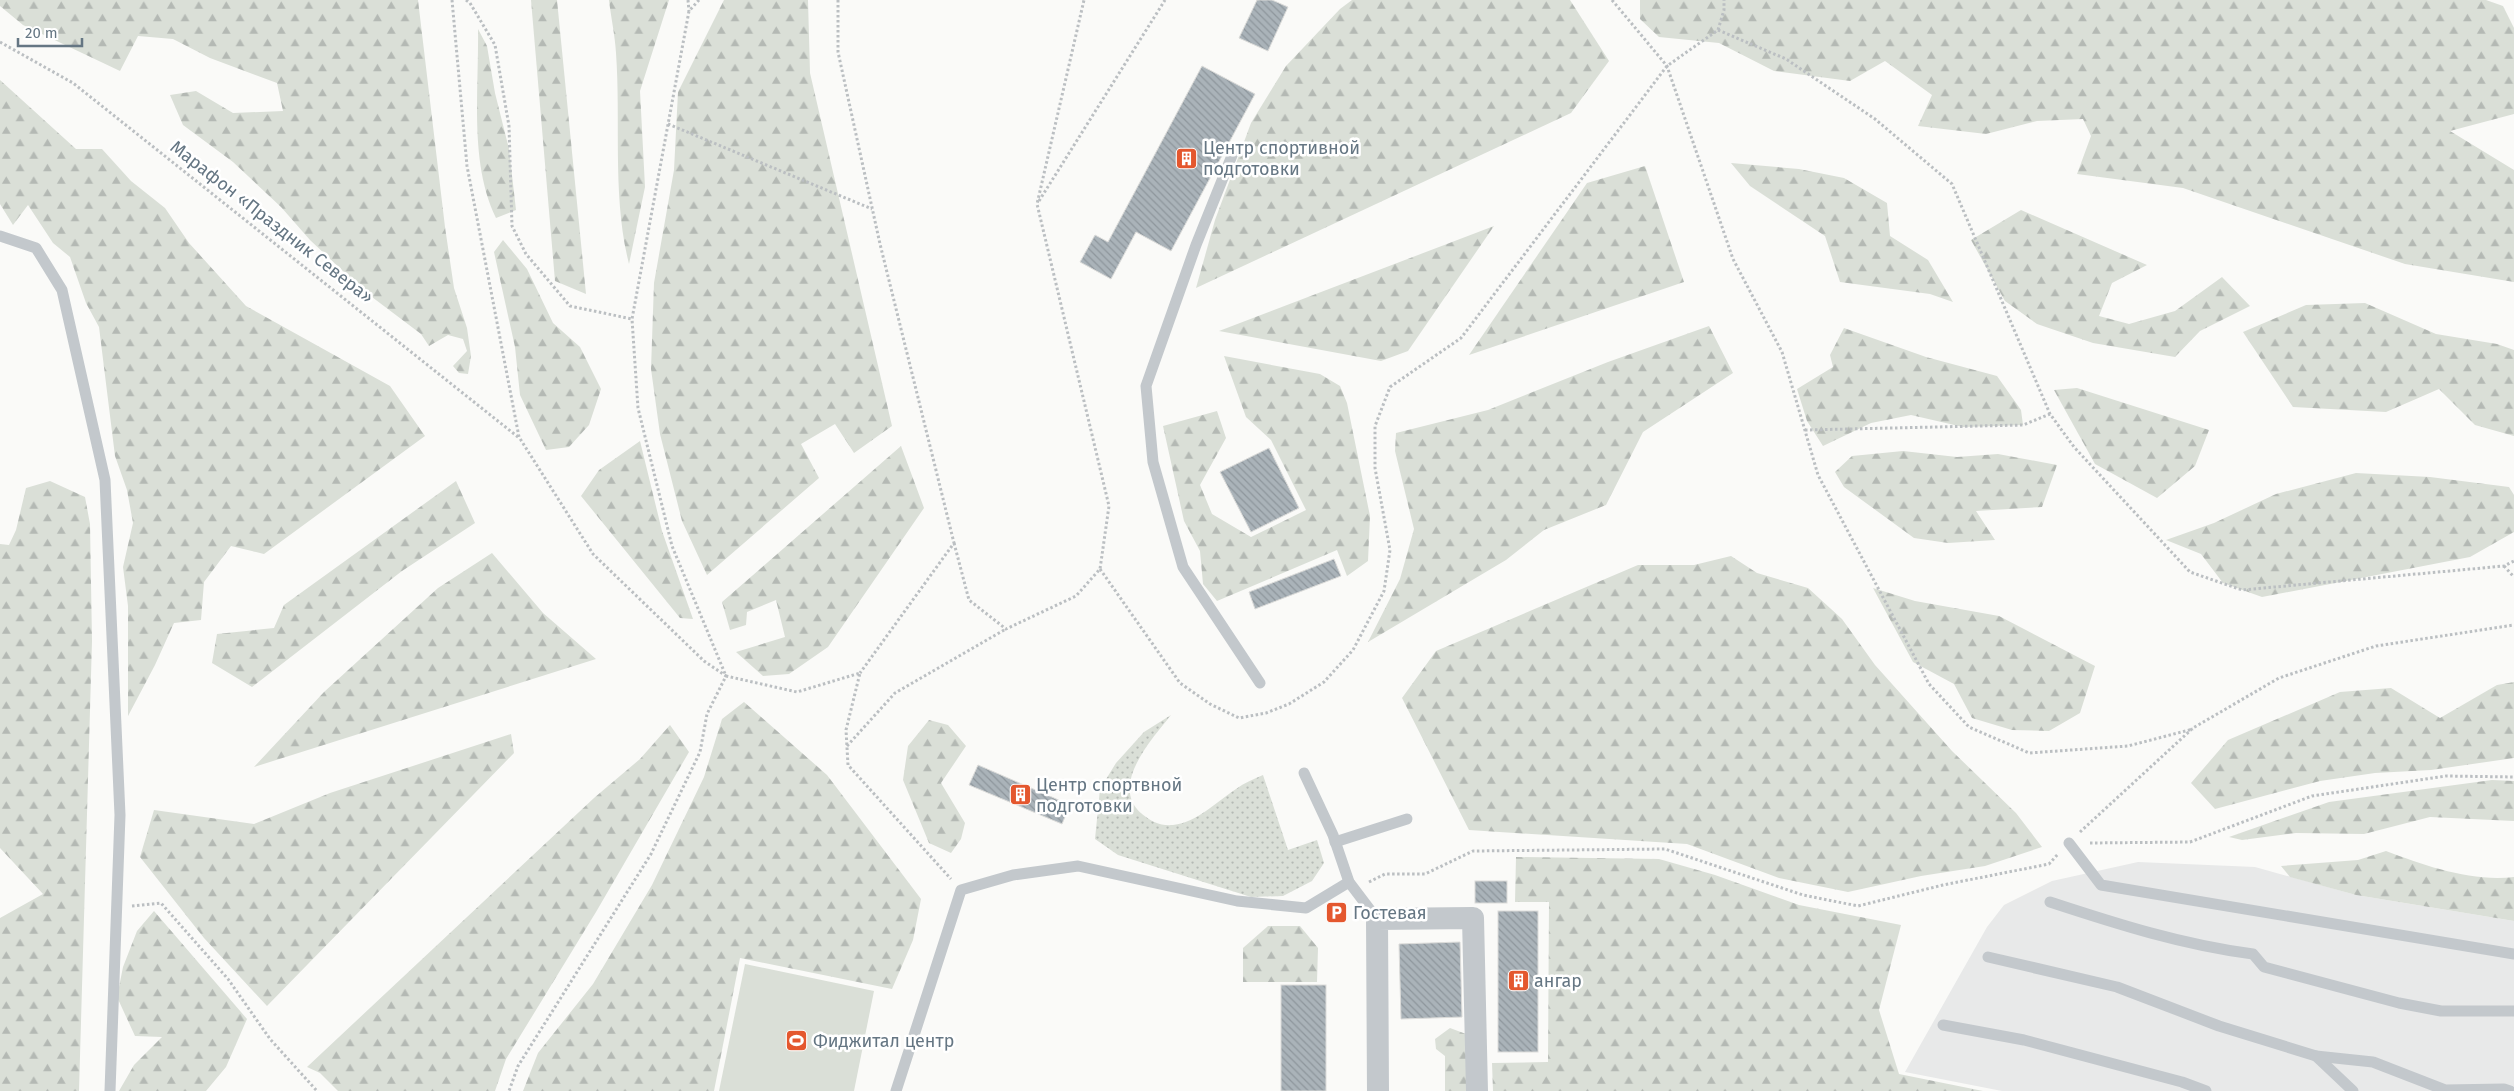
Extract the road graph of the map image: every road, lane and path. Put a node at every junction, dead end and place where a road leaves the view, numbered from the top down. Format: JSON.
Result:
{"nodes":[{"id":1,"x":452,"y":0,"type":"edge"},
{"id":2,"x":466,"y":0,"type":"edge"},
{"id":3,"x":688,"y":0,"type":"edge"},
{"id":4,"x":699,"y":0,"type":"edge"},
{"id":5,"x":838,"y":0,"type":"edge"},
{"id":6,"x":1084,"y":0,"type":"edge"},
{"id":7,"x":1164,"y":0,"type":"edge"},
{"id":8,"x":1612,"y":0,"type":"edge"},
{"id":9,"x":1724,"y":0,"type":"edge"},
{"id":10,"x":689,"y":11,"type":"junction"},
{"id":11,"x":1718,"y":30,"type":"junction"},
{"id":12,"x":0,"y":42,"type":"edge"},
{"id":13,"x":1667,"y":66,"type":"junction"},
{"id":14,"x":668,"y":124,"type":"junction"},
{"id":15,"x":1233,"y":153,"type":"dead end"},
{"id":16,"x":1037,"y":204,"type":"junction"},
{"id":17,"x":873,"y":210,"type":"junction"},
{"id":18,"x":0,"y":236,"type":"edge"},
{"id":19,"x":632,"y":319,"type":"junction"},
{"id":20,"x":2050,"y":414,"type":"junction"},
{"id":21,"x":1804,"y":430,"type":"junction"},
{"id":22,"x":519,"y":438,"type":"junction"},
{"id":23,"x":954,"y":542,"type":"junction"},
{"id":24,"x":2514,"y":561,"type":"edge"},
{"id":25,"x":2504,"y":566,"type":"junction"},
{"id":26,"x":1100,"y":569,"type":"junction"},
{"id":27,"x":2514,"y":577,"type":"edge"},
{"id":28,"x":2514,"y":625,"type":"edge"},
{"id":29,"x":1006,"y":628,"type":"junction"},
{"id":30,"x":860,"y":673,"type":"junction"},
{"id":31,"x":726,"y":676,"type":"junction"},
{"id":32,"x":1260,"y":683,"type":"dead end"},
{"id":33,"x":2193,"y":728,"type":"junction"},
{"id":34,"x":847,"y":746,"type":"junction"},
{"id":35,"x":1304,"y":773,"type":"dead end"},
{"id":36,"x":2514,"y":777,"type":"edge"},
{"id":37,"x":1407,"y":819,"type":"dead end"},
{"id":38,"x":1335,"y":842,"type":"junction"},
{"id":39,"x":2069,"y":843,"type":"junction"},
{"id":40,"x":1352,"y":885,"type":"junction"},
{"id":41,"x":961,"y":890,"type":"junction"},
{"id":42,"x":2050,"y":902,"type":"dead end"},
{"id":43,"x":116,"y":908,"type":"junction"},
{"id":44,"x":1377,"y":919,"type":"junction"},
{"id":45,"x":2514,"y":954,"type":"edge"},
{"id":46,"x":1988,"y":956,"type":"dead end"},
{"id":47,"x":2514,"y":1011,"type":"edge"},
{"id":48,"x":1944,"y":1025,"type":"dead end"},
{"id":49,"x":2316,"y":1056,"type":"junction"},
{"id":50,"x":110,"y":1091,"type":"edge"},
{"id":51,"x":317,"y":1091,"type":"edge"},
{"id":52,"x":509,"y":1091,"type":"edge"},
{"id":53,"x":896,"y":1091,"type":"edge"},
{"id":54,"x":1378,"y":1091,"type":"edge"},
{"id":55,"x":1477,"y":1091,"type":"edge"},
{"id":56,"x":2206,"y":1091,"type":"edge"},
{"id":57,"x":2353,"y":1091,"type":"edge"},
{"id":58,"x":2510,"y":1091,"type":"edge"}],
"edges":[{"from":1,"to":22,"type":"path"},
{"from":2,"to":19,"type":"path"},
{"from":3,"to":10,"type":"path"},
{"from":4,"to":10,"type":"path"},
{"from":5,"to":17,"type":"path"},
{"from":6,"to":16,"type":"path"},
{"from":7,"to":16,"type":"path"},
{"from":8,"to":13,"type":"path"},
{"from":9,"to":11,"type":"path"},
{"from":10,"to":14,"type":"path"},
{"from":11,"to":13,"type":"path"},
{"from":11,"to":20,"type":"path"},
{"from":12,"to":22,"type":"path","name":"Марафон «Праздник Севера»"},
{"from":13,"to":21,"type":"path"},
{"from":13,"to":26,"type":"path"},
{"from":14,"to":17,"type":"path"},
{"from":14,"to":19,"type":"path"},
{"from":15,"to":32,"type":"lane"},
{"from":16,"to":26,"type":"path"},
{"from":17,"to":23,"type":"path"},
{"from":18,"to":43,"type":"lane"},
{"from":19,"to":31,"type":"path"},
{"from":20,"to":21,"type":"path"},
{"from":20,"to":25,"type":"path"},
{"from":21,"to":33,"type":"path"},
{"from":22,"to":31,"type":"path"},
{"from":23,"to":29,"type":"path"},
{"from":23,"to":30,"type":"path"},
{"from":24,"to":25,"type":"path"},
{"from":25,"to":27,"type":"path"},
{"from":26,"to":29,"type":"path"},
{"from":28,"to":33,"type":"path"},
{"from":29,"to":34,"type":"path"},
{"from":30,"to":31,"type":"path"},
{"from":30,"to":34,"type":"path"},
{"from":31,"to":52,"type":"path"},
{"from":33,"to":39,"type":"path"},
{"from":34,"to":41,"type":"path"},
{"from":35,"to":38,"type":"lane"},
{"from":36,"to":39,"type":"path"},
{"from":37,"to":38,"type":"lane"},
{"from":38,"to":40,"type":"lane"},
{"from":39,"to":40,"type":"path"},
{"from":39,"to":45,"type":"lane"},
{"from":40,"to":41,"type":"lane"},
{"from":40,"to":44,"type":"lane"},
{"from":41,"to":53,"type":"lane"},
{"from":42,"to":47,"type":"lane"},
{"from":43,"to":50,"type":"lane"},
{"from":43,"to":51,"type":"path"},
{"from":44,"to":54,"type":"street"},
{"from":44,"to":55,"type":"street"},
{"from":46,"to":49,"type":"lane"},
{"from":48,"to":56,"type":"lane"},
{"from":49,"to":57,"type":"lane"},
{"from":49,"to":58,"type":"lane"}]}
